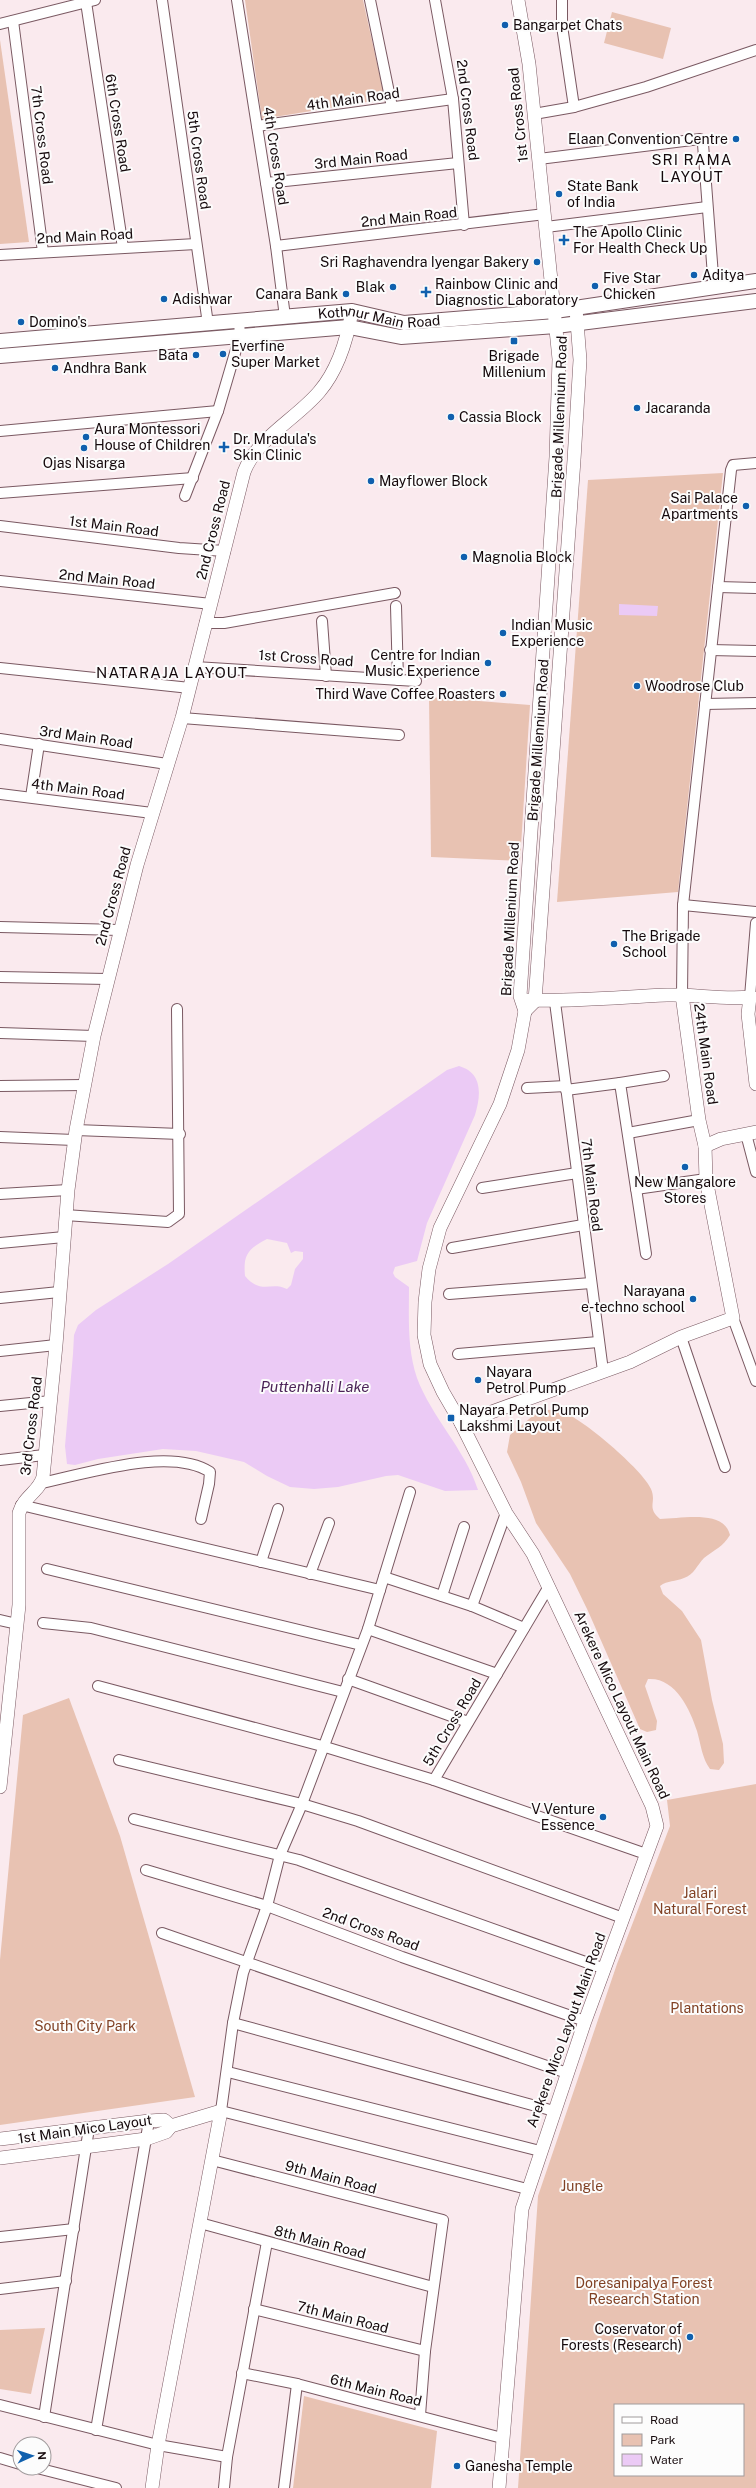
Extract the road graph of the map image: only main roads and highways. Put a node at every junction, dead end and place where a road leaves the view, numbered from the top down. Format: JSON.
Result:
{"nodes":[{"id":1,"x":756,"y":281,"type":"edge"},
{"id":2,"x":756,"y":301,"type":"edge"},
{"id":3,"x":0,"y":341,"type":"edge"},
{"id":4,"x":0,"y":356,"type":"edge"}],
"edges":[{"from":1,"to":3,"type":"main road","name":"Kothnur Main Road"},
{"from":2,"to":4,"type":"main road","name":"Kothnur Main Road"}]}
